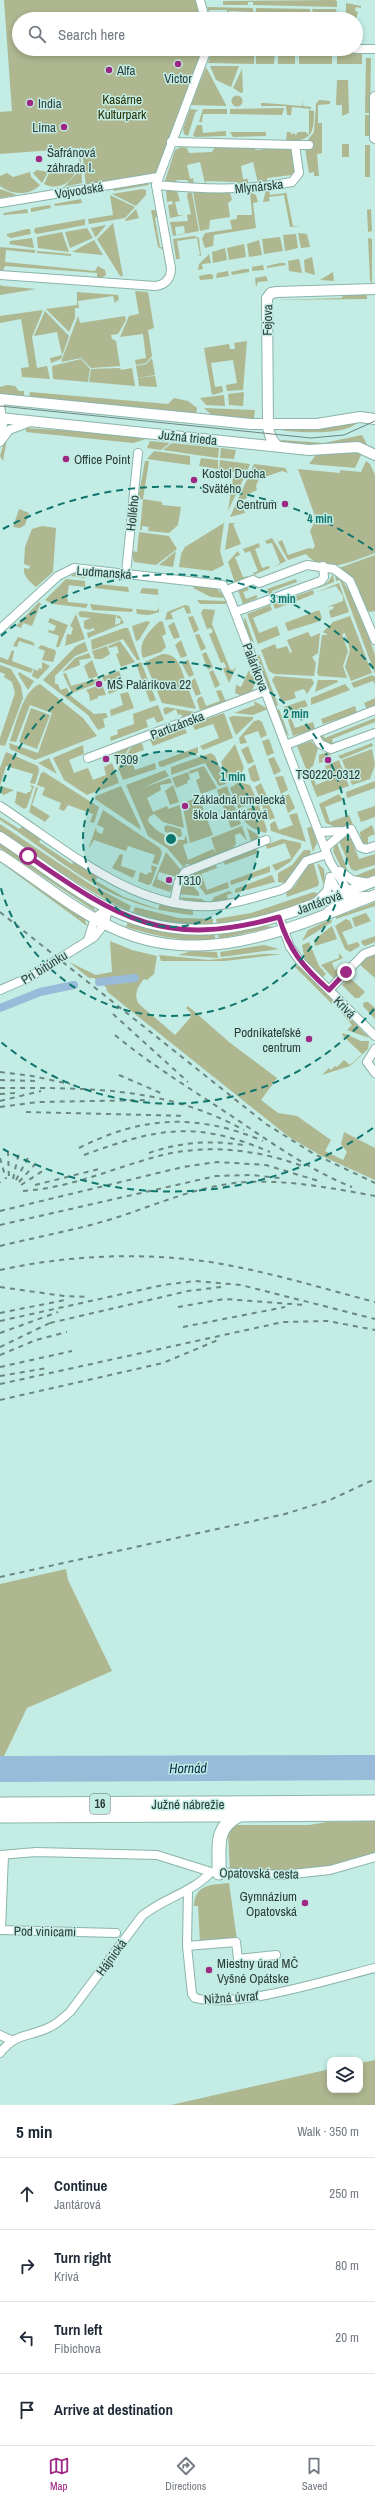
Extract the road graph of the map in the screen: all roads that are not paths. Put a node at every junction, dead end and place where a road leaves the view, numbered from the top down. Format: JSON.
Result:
{"nodes":[{"id":1,"x":200,"y":0,"type":"edge"},
{"id":2,"x":203,"y":12,"type":"edge"},
{"id":3,"x":363,"y":48,"type":"edge"},
{"id":4,"x":375,"y":49,"type":"edge"},
{"id":5,"x":204,"y":56,"type":"edge"},
{"id":6,"x":375,"y":97,"type":"edge"},
{"id":7,"x":375,"y":138,"type":"edge"},
{"id":8,"x":171,"y":142,"type":"junction"},
{"id":9,"x":295,"y":145,"type":"junction"},
{"id":10,"x":309,"y":145,"type":"dead end"},
{"id":11,"x":157,"y":181,"type":"junction"},
{"id":12,"x":0,"y":203,"type":"edge"},
{"id":13,"x":0,"y":275,"type":"edge"},
{"id":14,"x":375,"y":288,"type":"edge"},
{"id":15,"x":0,"y":399,"type":"edge"},
{"id":16,"x":19,"y":402,"type":"junction"},
{"id":17,"x":1,"y":413,"type":"edge"},
{"id":18,"x":373,"y":417,"type":"edge"},
{"id":19,"x":32,"y":421,"type":"junction"},
{"id":20,"x":268,"y":426,"type":"junction"},
{"id":21,"x":0,"y":435,"type":"edge"},
{"id":22,"x":0,"y":442,"type":"edge"},
{"id":23,"x":247,"y":443,"type":"junction"},
{"id":24,"x":277,"y":446,"type":"junction"},
{"id":25,"x":138,"y":453,"type":"dead end"},
{"id":26,"x":375,"y":454,"type":"edge"},
{"id":27,"x":323,"y":566,"type":"junction"},
{"id":28,"x":126,"y":573,"type":"junction"},
{"id":29,"x":227,"y":590,"type":"junction"},
{"id":30,"x":235,"y":612,"type":"junction"},
{"id":31,"x":4,"y":627,"type":"edge"},
{"id":32,"x":375,"y":640,"type":"edge"},
{"id":33,"x":265,"y":691,"type":"junction"},
{"id":34,"x":375,"y":710,"type":"edge"},
{"id":35,"x":375,"y":732,"type":"edge"},
{"id":36,"x":314,"y":734,"type":"junction"},
{"id":37,"x":286,"y":745,"type":"junction"},
{"id":38,"x":88,"y":758,"type":"dead end"},
{"id":39,"x":0,"y":806,"type":"edge"},
{"id":40,"x":344,"y":831,"type":"junction"},
{"id":41,"x":319,"y":832,"type":"junction"},
{"id":42,"x":0,"y":837,"type":"edge"},
{"id":43,"x":266,"y":840,"type":"dead end"},
{"id":44,"x":375,"y":846,"type":"edge"},
{"id":45,"x":326,"y":851,"type":"junction"},
{"id":46,"x":0,"y":854,"type":"edge"},
{"id":47,"x":330,"y":862,"type":"junction"},
{"id":48,"x":330,"y":877,"type":"junction"},
{"id":49,"x":372,"y":882,"type":"edge"},
{"id":50,"x":345,"y":894,"type":"junction"},
{"id":51,"x":375,"y":895,"type":"edge"},
{"id":52,"x":174,"y":903,"type":"junction"},
{"id":53,"x":314,"y":904,"type":"junction"},
{"id":54,"x":108,"y":908,"type":"junction"},
{"id":55,"x":321,"y":916,"type":"junction"},
{"id":56,"x":279,"y":917,"type":"junction"},
{"id":57,"x":95,"y":918,"type":"junction"},
{"id":58,"x":105,"y":923,"type":"junction"},
{"id":59,"x":283,"y":930,"type":"junction"},
{"id":60,"x":88,"y":940,"type":"junction"},
{"id":61,"x":375,"y":950,"type":"edge"},
{"id":62,"x":0,"y":990,"type":"edge"},
{"id":63,"x":329,"y":990,"type":"junction"},
{"id":64,"x":375,"y":1036,"type":"edge"},
{"id":65,"x":375,"y":1049,"type":"edge"},
{"id":66,"x":375,"y":1073,"type":"edge"},
{"id":67,"x":375,"y":1802,"type":"edge"},
{"id":68,"x":0,"y":1804,"type":"edge"},
{"id":69,"x":375,"y":1814,"type":"edge"},
{"id":70,"x":202,"y":1815,"type":"junction"},
{"id":71,"x":239,"y":1815,"type":"junction"},
{"id":72,"x":0,"y":1816,"type":"edge"},
{"id":73,"x":220,"y":1837,"type":"junction"},
{"id":74,"x":2,"y":1855,"type":"edge"},
{"id":75,"x":375,"y":1857,"type":"edge"},
{"id":76,"x":215,"y":1873,"type":"junction"},
{"id":77,"x":188,"y":1890,"type":"junction"},
{"id":78,"x":1,"y":1930,"type":"edge"},
{"id":79,"x":116,"y":1933,"type":"dead end"},
{"id":80,"x":187,"y":1946,"type":"junction"},
{"id":81,"x":276,"y":1955,"type":"dead end"},
{"id":82,"x":375,"y":1968,"type":"edge"},
{"id":83,"x":0,"y":2035,"type":"edge"},
{"id":84,"x":11,"y":2040,"type":"junction"},
{"id":85,"x":0,"y":2053,"type":"edge"}],
"edges":[{"from":1,"to":2,"type":"street"},
{"from":3,"to":4,"type":"street"},
{"from":5,"to":8,"type":"street"},
{"from":6,"to":7,"type":"street"},
{"from":8,"to":9,"type":"street"},
{"from":8,"to":11,"type":"street"},
{"from":9,"to":10,"type":"street"},
{"from":9,"to":11,"type":"street","name":"Mlynárska"},
{"from":11,"to":12,"type":"street","name":"Vojvodská"},
{"from":11,"to":13,"type":"street"},
{"from":14,"to":20,"type":"street","name":"Fejova"},
{"from":15,"to":16,"type":"street","name":"Južná trieda"},
{"from":16,"to":17,"type":"street"},
{"from":16,"to":20,"type":"street","name":"Južná trieda"},
{"from":17,"to":19,"type":"street","name":"Južná trieda"},
{"from":17,"to":21,"type":"street"},
{"from":18,"to":20,"type":"street","name":"Južná trieda"},
{"from":19,"to":22,"type":"street"},
{"from":19,"to":23,"type":"street","name":"Južná trieda"},
{"from":20,"to":23,"type":"street"},
{"from":20,"to":24,"type":"street","name":"Fejova"},
{"from":23,"to":24,"type":"street","name":"Južná trieda"},
{"from":24,"to":26,"type":"street","name":"Južná trieda"},
{"from":25,"to":28,"type":"street","name":"Hollého"},
{"from":27,"to":29,"type":"street"},
{"from":27,"to":30,"type":"street"},
{"from":27,"to":32,"type":"street"},
{"from":28,"to":29,"type":"street","name":"Ludmanská"},
{"from":28,"to":31,"type":"street","name":"Ludmanská"},
{"from":29,"to":30,"type":"street","name":"Palárikova"},
{"from":30,"to":33,"type":"street","name":"Palárikova"},
{"from":33,"to":37,"type":"street","name":"Palárikova"},
{"from":33,"to":38,"type":"street","name":"Partizánska"},
{"from":34,"to":36,"type":"street"},
{"from":35,"to":36,"type":"street"},
{"from":36,"to":37,"type":"street"},
{"from":37,"to":41,"type":"street","name":"Palárikova"},
{"from":39,"to":52,"type":"street"},
{"from":40,"to":41,"type":"street"},
{"from":40,"to":44,"type":"street"},
{"from":40,"to":45,"type":"street"},
{"from":41,"to":45,"type":"street","name":"Palárikova"},
{"from":42,"to":54,"type":"street","name":"Jantárová"},
{"from":43,"to":52,"type":"street"},
{"from":45,"to":47,"type":"street","name":"Palárikova"},
{"from":45,"to":52,"type":"street"},
{"from":46,"to":57,"type":"street","name":"Jantárová"},
{"from":47,"to":48,"type":"street"},
{"from":47,"to":49,"type":"street"},
{"from":47,"to":50,"type":"street"},
{"from":48,"to":50,"type":"street"},
{"from":48,"to":53,"type":"street"},
{"from":49,"to":50,"type":"street","name":"Jantárová"},
{"from":50,"to":51,"type":"street"},
{"from":50,"to":53,"type":"street","name":"Jantárová"},
{"from":50,"to":55,"type":"street"},
{"from":51,"to":55,"type":"street","name":"Jantárová"},
{"from":53,"to":56,"type":"street","name":"Jantárová"},
{"from":54,"to":56,"type":"street","name":"Jantárová"},
{"from":54,"to":57,"type":"street"},
{"from":54,"to":58,"type":"street"},
{"from":55,"to":59,"type":"street","name":"Jantárová"},
{"from":56,"to":59,"type":"street","name":"Krivá"},
{"from":57,"to":58,"type":"street","name":"Jantárová"},
{"from":57,"to":60,"type":"street"},
{"from":58,"to":59,"type":"street","name":"Jantárová"},
{"from":58,"to":60,"type":"street","name":"Pri bitúnku"},
{"from":59,"to":63,"type":"street","name":"Krivá"},
{"from":60,"to":62,"type":"street","name":"Pri bitúnku"},
{"from":61,"to":63,"type":"street"},
{"from":63,"to":64,"type":"street","name":"Krivá"},
{"from":65,"to":66,"type":"street"},
{"from":67,"to":68,"type":"highway","name":"Južné nábrežie","number":"16"},
{"from":69,"to":71,"type":"highway","name":"Južné nábrežie","number":"16"},
{"from":70,"to":71,"type":"highway","name":"Južné nábrežie","number":"16"},
{"from":70,"to":72,"type":"highway","name":"Južné nábrežie","number":"16"},
{"from":70,"to":73,"type":"highway"},
{"from":71,"to":73,"type":"highway"},
{"from":73,"to":76,"type":"highway"},
{"from":74,"to":76,"type":"street","name":"Opatovská cesta"},
{"from":74,"to":78,"type":"street","name":"Pod vinicami"},
{"from":75,"to":76,"type":"street","name":"Opatovská cesta"},
{"from":76,"to":77,"type":"street","name":"Hájnická"},
{"from":77,"to":80,"type":"street","name":"Nižná úvrať"},
{"from":77,"to":84,"type":"street","name":"Hájnická"},
{"from":78,"to":79,"type":"street","name":"Pod vinicami"},
{"from":80,"to":81,"type":"street"},
{"from":80,"to":82,"type":"street","name":"Nižná úvrať"},
{"from":83,"to":84,"type":"street"},
{"from":84,"to":85,"type":"street"}]}
